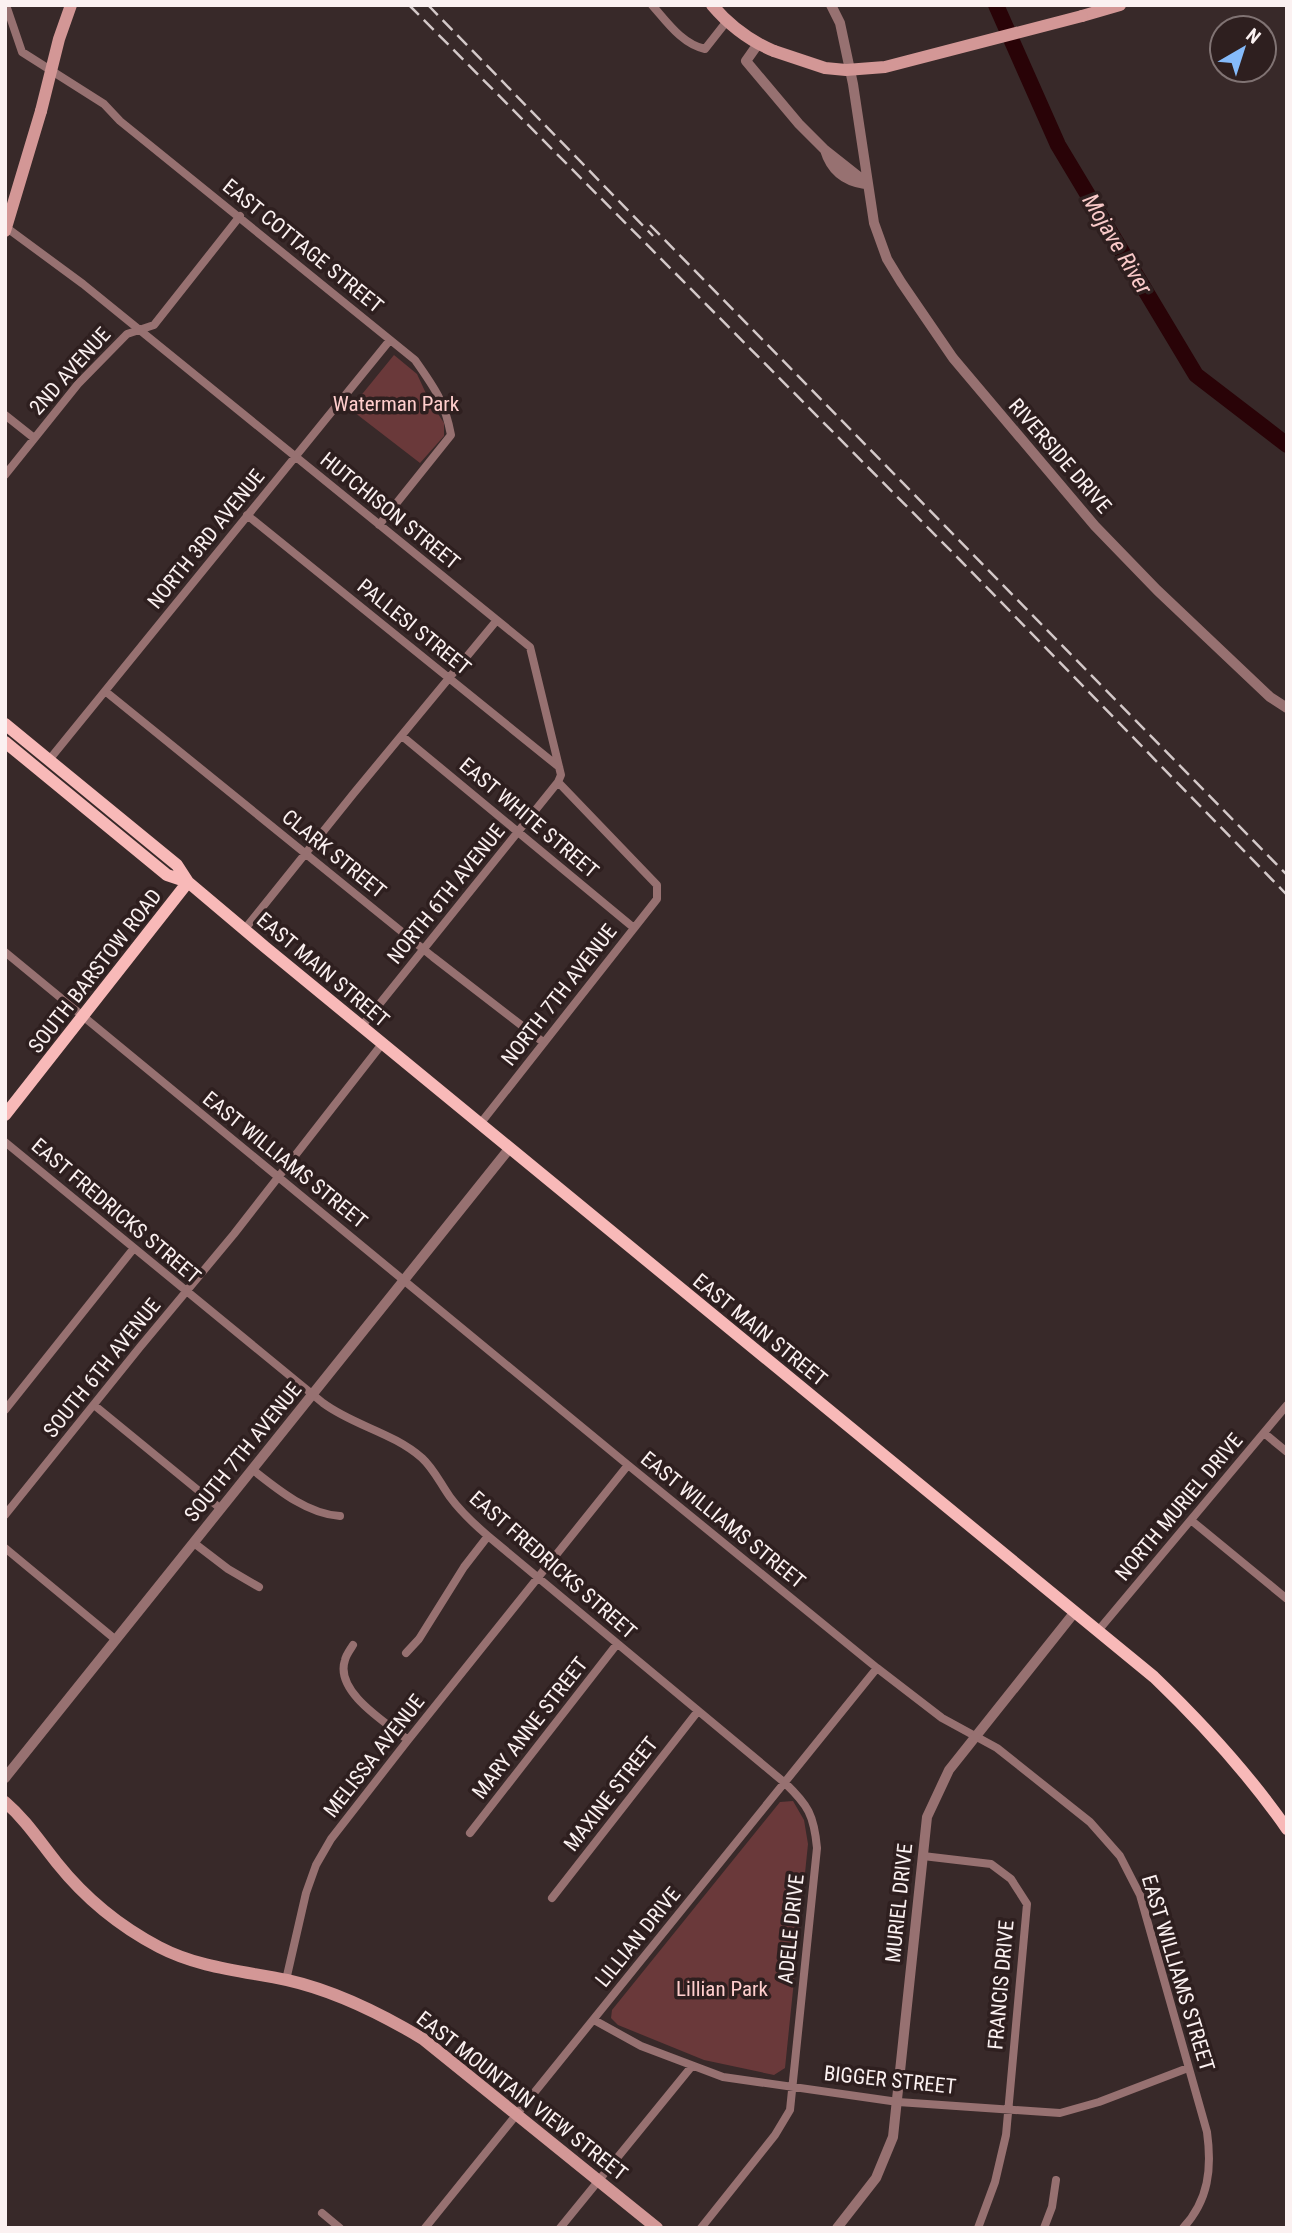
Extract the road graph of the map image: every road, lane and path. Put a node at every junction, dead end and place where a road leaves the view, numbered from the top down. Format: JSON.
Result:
{"nodes":[{"id":1,"x":6,"y":5,"type":"edge"},
{"id":2,"x":71,"y":5,"type":"edge"},
{"id":3,"x":652,"y":5,"type":"edge"},
{"id":4,"x":712,"y":5,"type":"edge"},
{"id":5,"x":831,"y":5,"type":"edge"},
{"id":6,"x":1120,"y":5,"type":"edge"},
{"id":7,"x":727,"y":21,"type":"junction"},
{"id":8,"x":758,"y":44,"type":"junction"},
{"id":9,"x":868,"y":184,"type":"junction"},
{"id":10,"x":240,"y":216,"type":"junction"},
{"id":11,"x":6,"y":229,"type":"edge"},
{"id":12,"x":140,"y":330,"type":"junction"},
{"id":13,"x":390,"y":340,"type":"junction"},
{"id":14,"x":5,"y":415,"type":"edge"},
{"id":15,"x":34,"y":438,"type":"junction"},
{"id":16,"x":295,"y":456,"type":"junction"},
{"id":17,"x":5,"y":475,"type":"edge"},
{"id":18,"x":247,"y":515,"type":"junction"},
{"id":19,"x":379,"y":525,"type":"junction"},
{"id":20,"x":497,"y":620,"type":"junction"},
{"id":21,"x":449,"y":678,"type":"junction"},
{"id":22,"x":105,"y":691,"type":"junction"},
{"id":23,"x":1287,"y":708,"type":"edge"},
{"id":24,"x":5,"y":724,"type":"edge"},
{"id":25,"x":402,"y":736,"type":"junction"},
{"id":26,"x":5,"y":742,"type":"edge"},
{"id":27,"x":49,"y":760,"type":"junction"},
{"id":28,"x":559,"y":767,"type":"junction"},
{"id":29,"x":558,"y":782,"type":"junction"},
{"id":30,"x":519,"y":832,"type":"junction"},
{"id":31,"x":307,"y":853,"type":"junction"},
{"id":32,"x":188,"y":882,"type":"junction"},
{"id":33,"x":634,"y":928,"type":"junction"},
{"id":34,"x":244,"y":930,"type":"junction"},
{"id":35,"x":424,"y":949,"type":"junction"},
{"id":36,"x":5,"y":952,"type":"edge"},
{"id":37,"x":84,"y":1016,"type":"junction"},
{"id":38,"x":361,"y":1027,"type":"junction"},
{"id":39,"x":543,"y":1042,"type":"junction"},
{"id":40,"x":382,"y":1044,"type":"junction"},
{"id":41,"x":5,"y":1115,"type":"edge"},
{"id":42,"x":480,"y":1124,"type":"junction"},
{"id":43,"x":5,"y":1142,"type":"edge"},
{"id":44,"x":509,"y":1149,"type":"junction"},
{"id":45,"x":279,"y":1177,"type":"junction"},
{"id":46,"x":134,"y":1248,"type":"junction"},
{"id":47,"x":405,"y":1280,"type":"junction"},
{"id":48,"x":187,"y":1292,"type":"junction"},
{"id":49,"x":313,"y":1395,"type":"junction"},
{"id":50,"x":94,"y":1405,"type":"junction"},
{"id":51,"x":1287,"y":1405,"type":"edge"},
{"id":52,"x":5,"y":1410,"type":"edge"},
{"id":53,"x":1264,"y":1433,"type":"junction"},
{"id":54,"x":1287,"y":1452,"type":"edge"},
{"id":55,"x":628,"y":1465,"type":"junction"},
{"id":56,"x":253,"y":1470,"type":"junction"},
{"id":57,"x":221,"y":1509,"type":"junction"},
{"id":58,"x":5,"y":1515,"type":"edge"},
{"id":59,"x":340,"y":1516,"type":"dead end"},
{"id":60,"x":1192,"y":1521,"type":"junction"},
{"id":61,"x":488,"y":1536,"type":"junction"},
{"id":62,"x":194,"y":1544,"type":"junction"},
{"id":63,"x":5,"y":1548,"type":"edge"},
{"id":64,"x":537,"y":1577,"type":"junction"},
{"id":65,"x":259,"y":1587,"type":"dead end"},
{"id":66,"x":1287,"y":1599,"type":"edge"},
{"id":67,"x":1073,"y":1613,"type":"junction"},
{"id":68,"x":1097,"y":1632,"type":"junction"},
{"id":69,"x":116,"y":1640,"type":"junction"},
{"id":70,"x":617,"y":1644,"type":"junction"},
{"id":71,"x":353,"y":1645,"type":"dead end"},
{"id":72,"x":406,"y":1653,"type":"dead end"},
{"id":73,"x":877,"y":1668,"type":"junction"},
{"id":74,"x":698,"y":1712,"type":"junction"},
{"id":75,"x":977,"y":1735,"type":"junction"},
{"id":76,"x":408,"y":1740,"type":"junction"},
{"id":77,"x":5,"y":1779,"type":"edge"},
{"id":78,"x":785,"y":1783,"type":"junction"},
{"id":79,"x":5,"y":1802,"type":"edge"},
{"id":80,"x":1287,"y":1829,"type":"edge"},
{"id":81,"x":470,"y":1833,"type":"dead end"},
{"id":82,"x":923,"y":1856,"type":"junction"},
{"id":83,"x":552,"y":1898,"type":"dead end"},
{"id":84,"x":286,"y":1980,"type":"junction"},
{"id":85,"x":594,"y":2020,"type":"junction"},
{"id":86,"x":692,"y":2066,"type":"junction"},
{"id":87,"x":1188,"y":2068,"type":"junction"},
{"id":88,"x":792,"y":2087,"type":"junction"},
{"id":89,"x":898,"y":2102,"type":"junction"},
{"id":90,"x":1007,"y":2109,"type":"junction"},
{"id":91,"x":517,"y":2114,"type":"junction"},
{"id":92,"x":599,"y":2180,"type":"junction"},
{"id":93,"x":1056,"y":2180,"type":"dead end"},
{"id":94,"x":322,"y":2213,"type":"dead end"},
{"id":95,"x":340,"y":2228,"type":"edge"},
{"id":96,"x":425,"y":2228,"type":"edge"},
{"id":97,"x":560,"y":2228,"type":"edge"},
{"id":98,"x":657,"y":2228,"type":"edge"},
{"id":99,"x":701,"y":2228,"type":"edge"},
{"id":100,"x":838,"y":2228,"type":"edge"},
{"id":101,"x":978,"y":2228,"type":"edge"},
{"id":102,"x":1044,"y":2228,"type":"edge"},
{"id":103,"x":1183,"y":2228,"type":"edge"}],
"edges":[{"from":1,"to":10,"type":"street","name":"EAST COTTAGE STREET"},
{"from":2,"to":11,"type":"main road","bridge":true},
{"from":3,"to":7,"type":"street"},
{"from":4,"to":7,"type":"main road"},
{"from":5,"to":9,"type":"street","name":"RIVERSIDE DRIVE"},
{"from":6,"to":8,"type":"main road","bridge":true},
{"from":7,"to":8,"type":"main road"},
{"from":8,"to":9,"type":"street"},
{"from":9,"to":23,"type":"street","name":"RIVERSIDE DRIVE"},
{"from":10,"to":12,"type":"street","name":"2ND AVENUE"},
{"from":10,"to":13,"type":"street","name":"EAST COTTAGE STREET"},
{"from":11,"to":12,"type":"street","name":"HUTCHISON STREET"},
{"from":12,"to":15,"type":"street","name":"2ND AVENUE"},
{"from":12,"to":16,"type":"street","name":"HUTCHISON STREET"},
{"from":13,"to":16,"type":"street","name":"NORTH 3RD AVENUE"},
{"from":13,"to":19,"type":"street","name":"EAST COTTAGE STREET"},
{"from":14,"to":15,"type":"street"},
{"from":15,"to":17,"type":"street","name":"2ND AVENUE"},
{"from":16,"to":18,"type":"street","name":"NORTH 3RD AVENUE"},
{"from":16,"to":19,"type":"street","name":"HUTCHISON STREET"},
{"from":18,"to":21,"type":"street","name":"PALLESI STREET"},
{"from":18,"to":22,"type":"street","name":"NORTH 3RD AVENUE"},
{"from":19,"to":20,"type":"street","name":"HUTCHISON STREET"},
{"from":20,"to":21,"type":"street"},
{"from":20,"to":28,"type":"street","name":"HUTCHISON STREET"},
{"from":21,"to":25,"type":"street"},
{"from":21,"to":28,"type":"street","name":"PALLESI STREET"},
{"from":22,"to":27,"type":"street","name":"NORTH 3RD AVENUE"},
{"from":22,"to":31,"type":"street","name":"CLARK STREET"},
{"from":24,"to":27,"type":"main road","name":"EAST MAIN STREET"},
{"from":25,"to":30,"type":"street","name":"EAST WHITE STREET"},
{"from":25,"to":31,"type":"street"},
{"from":26,"to":32,"type":"main road","name":"EAST MAIN STREET"},
{"from":27,"to":32,"type":"main road","name":"EAST MAIN STREET"},
{"from":28,"to":29,"type":"street","name":"HUTCHISON STREET"},
{"from":29,"to":30,"type":"street","name":"NORTH 6TH AVENUE"},
{"from":29,"to":33,"type":"street","name":"NORTH 7TH AVENUE"},
{"from":30,"to":33,"type":"street","name":"EAST WHITE STREET"},
{"from":30,"to":35,"type":"street","name":"NORTH 6TH AVENUE"},
{"from":31,"to":34,"type":"street"},
{"from":31,"to":35,"type":"street","name":"CLARK STREET"},
{"from":32,"to":34,"type":"main road","name":"EAST MAIN STREET"},
{"from":32,"to":37,"type":"main road","name":"SOUTH BARSTOW ROAD"},
{"from":33,"to":39,"type":"street","name":"NORTH 7TH AVENUE"},
{"from":34,"to":38,"type":"main road","name":"EAST MAIN STREET"},
{"from":35,"to":38,"type":"street","name":"NORTH 6TH AVENUE"},
{"from":35,"to":39,"type":"street","name":"CLARK STREET"},
{"from":36,"to":37,"type":"street","name":"EAST WILLIAMS STREET"},
{"from":37,"to":41,"type":"main road","name":"SOUTH BARSTOW ROAD"},
{"from":37,"to":45,"type":"street","name":"EAST WILLIAMS STREET"},
{"from":38,"to":40,"type":"main road","name":"EAST MAIN STREET"},
{"from":39,"to":42,"type":"street","name":"NORTH 7TH AVENUE"},
{"from":40,"to":42,"type":"main road","name":"EAST MAIN STREET"},
{"from":40,"to":45,"type":"street","name":"SOUTH 6TH AVENUE"},
{"from":42,"to":44,"type":"main road","name":"EAST MAIN STREET"},
{"from":43,"to":46,"type":"street","name":"EAST FREDRICKS STREET"},
{"from":44,"to":47,"type":"street","name":"SOUTH 7TH AVENUE"},
{"from":44,"to":67,"type":"main road","name":"EAST MAIN STREET"},
{"from":45,"to":47,"type":"street","name":"EAST WILLIAMS STREET"},
{"from":45,"to":48,"type":"street","name":"SOUTH 6TH AVENUE"},
{"from":46,"to":48,"type":"street","name":"EAST FREDRICKS STREET"},
{"from":46,"to":52,"type":"street"},
{"from":47,"to":49,"type":"street","name":"SOUTH 7TH AVENUE"},
{"from":47,"to":55,"type":"street","name":"EAST WILLIAMS STREET"},
{"from":48,"to":49,"type":"street","name":"EAST FREDRICKS STREET"},
{"from":48,"to":50,"type":"street","name":"SOUTH 6TH AVENUE"},
{"from":49,"to":56,"type":"street","name":"SOUTH 7TH AVENUE"},
{"from":49,"to":61,"type":"street","name":"EAST FREDRICKS STREET"},
{"from":50,"to":57,"type":"street"},
{"from":50,"to":58,"type":"street","name":"SOUTH 6TH AVENUE"},
{"from":51,"to":53,"type":"street","name":"NORTH MURIEL DRIVE"},
{"from":53,"to":54,"type":"street"},
{"from":53,"to":60,"type":"street","name":"NORTH MURIEL DRIVE"},
{"from":55,"to":64,"type":"street","name":"MELISSA AVENUE"},
{"from":55,"to":73,"type":"street","name":"EAST WILLIAMS STREET"},
{"from":56,"to":57,"type":"street","name":"SOUTH 7TH AVENUE"},
{"from":56,"to":59,"type":"street"},
{"from":57,"to":62,"type":"street","name":"SOUTH 7TH AVENUE"},
{"from":60,"to":66,"type":"street"},
{"from":60,"to":68,"type":"street","name":"NORTH MURIEL DRIVE"},
{"from":61,"to":64,"type":"street","name":"EAST FREDRICKS STREET"},
{"from":61,"to":72,"type":"street"},
{"from":62,"to":65,"type":"street"},
{"from":62,"to":69,"type":"street","name":"SOUTH 7TH AVENUE"},
{"from":63,"to":69,"type":"street"},
{"from":64,"to":70,"type":"street","name":"EAST FREDRICKS STREET"},
{"from":64,"to":76,"type":"street","name":"MELISSA AVENUE"},
{"from":67,"to":68,"type":"main road","name":"EAST MAIN STREET"},
{"from":67,"to":75,"type":"street","name":"MURIEL DRIVE"},
{"from":68,"to":80,"type":"main road","name":"EAST MAIN STREET"},
{"from":69,"to":77,"type":"street","name":"SOUTH 7TH AVENUE"},
{"from":70,"to":74,"type":"street","name":"EAST FREDRICKS STREET"},
{"from":70,"to":81,"type":"street","name":"MARY ANNE STREET"},
{"from":71,"to":76,"type":"street"},
{"from":73,"to":75,"type":"street","name":"EAST WILLIAMS STREET"},
{"from":73,"to":78,"type":"street","name":"LILLIAN DRIVE"},
{"from":74,"to":78,"type":"street","name":"EAST FREDRICKS STREET"},
{"from":74,"to":83,"type":"street","name":"MAXINE STREET"},
{"from":75,"to":82,"type":"street","name":"MURIEL DRIVE"},
{"from":75,"to":87,"type":"street","name":"EAST WILLIAMS STREET"},
{"from":76,"to":84,"type":"street","name":"MELISSA AVENUE"},
{"from":78,"to":85,"type":"street","name":"LILLIAN DRIVE"},
{"from":78,"to":88,"type":"street","name":"ADELE DRIVE"},
{"from":79,"to":84,"type":"main road","name":"EAST MOUNTAIN VIEW STREET"},
{"from":82,"to":89,"type":"street","name":"MURIEL DRIVE"},
{"from":82,"to":90,"type":"street","name":"FRANCIS DRIVE"},
{"from":84,"to":91,"type":"main road","name":"EAST MOUNTAIN VIEW STREET"},
{"from":85,"to":86,"type":"street","name":"BIGGER STREET"},
{"from":85,"to":91,"type":"street","name":"LILLIAN DRIVE"},
{"from":86,"to":88,"type":"street","name":"BIGGER STREET"},
{"from":86,"to":92,"type":"street"},
{"from":87,"to":90,"type":"street","name":"BIGGER STREET"},
{"from":87,"to":103,"type":"street","name":"EAST WILLIAMS STREET"},
{"from":88,"to":89,"type":"street","name":"BIGGER STREET"},
{"from":88,"to":99,"type":"street","name":"ADELE DRIVE"},
{"from":89,"to":90,"type":"street","name":"BIGGER STREET"},
{"from":89,"to":100,"type":"street","name":"MURIEL DRIVE"},
{"from":90,"to":101,"type":"street","name":"FRANCIS DRIVE"},
{"from":91,"to":92,"type":"main road","name":"EAST MOUNTAIN VIEW STREET"},
{"from":91,"to":96,"type":"street","name":"LILLIAN DRIVE"},
{"from":92,"to":97,"type":"street"},
{"from":92,"to":98,"type":"main road","name":"EAST MOUNTAIN VIEW STREET"},
{"from":93,"to":102,"type":"street"},
{"from":94,"to":95,"type":"street"}]}
